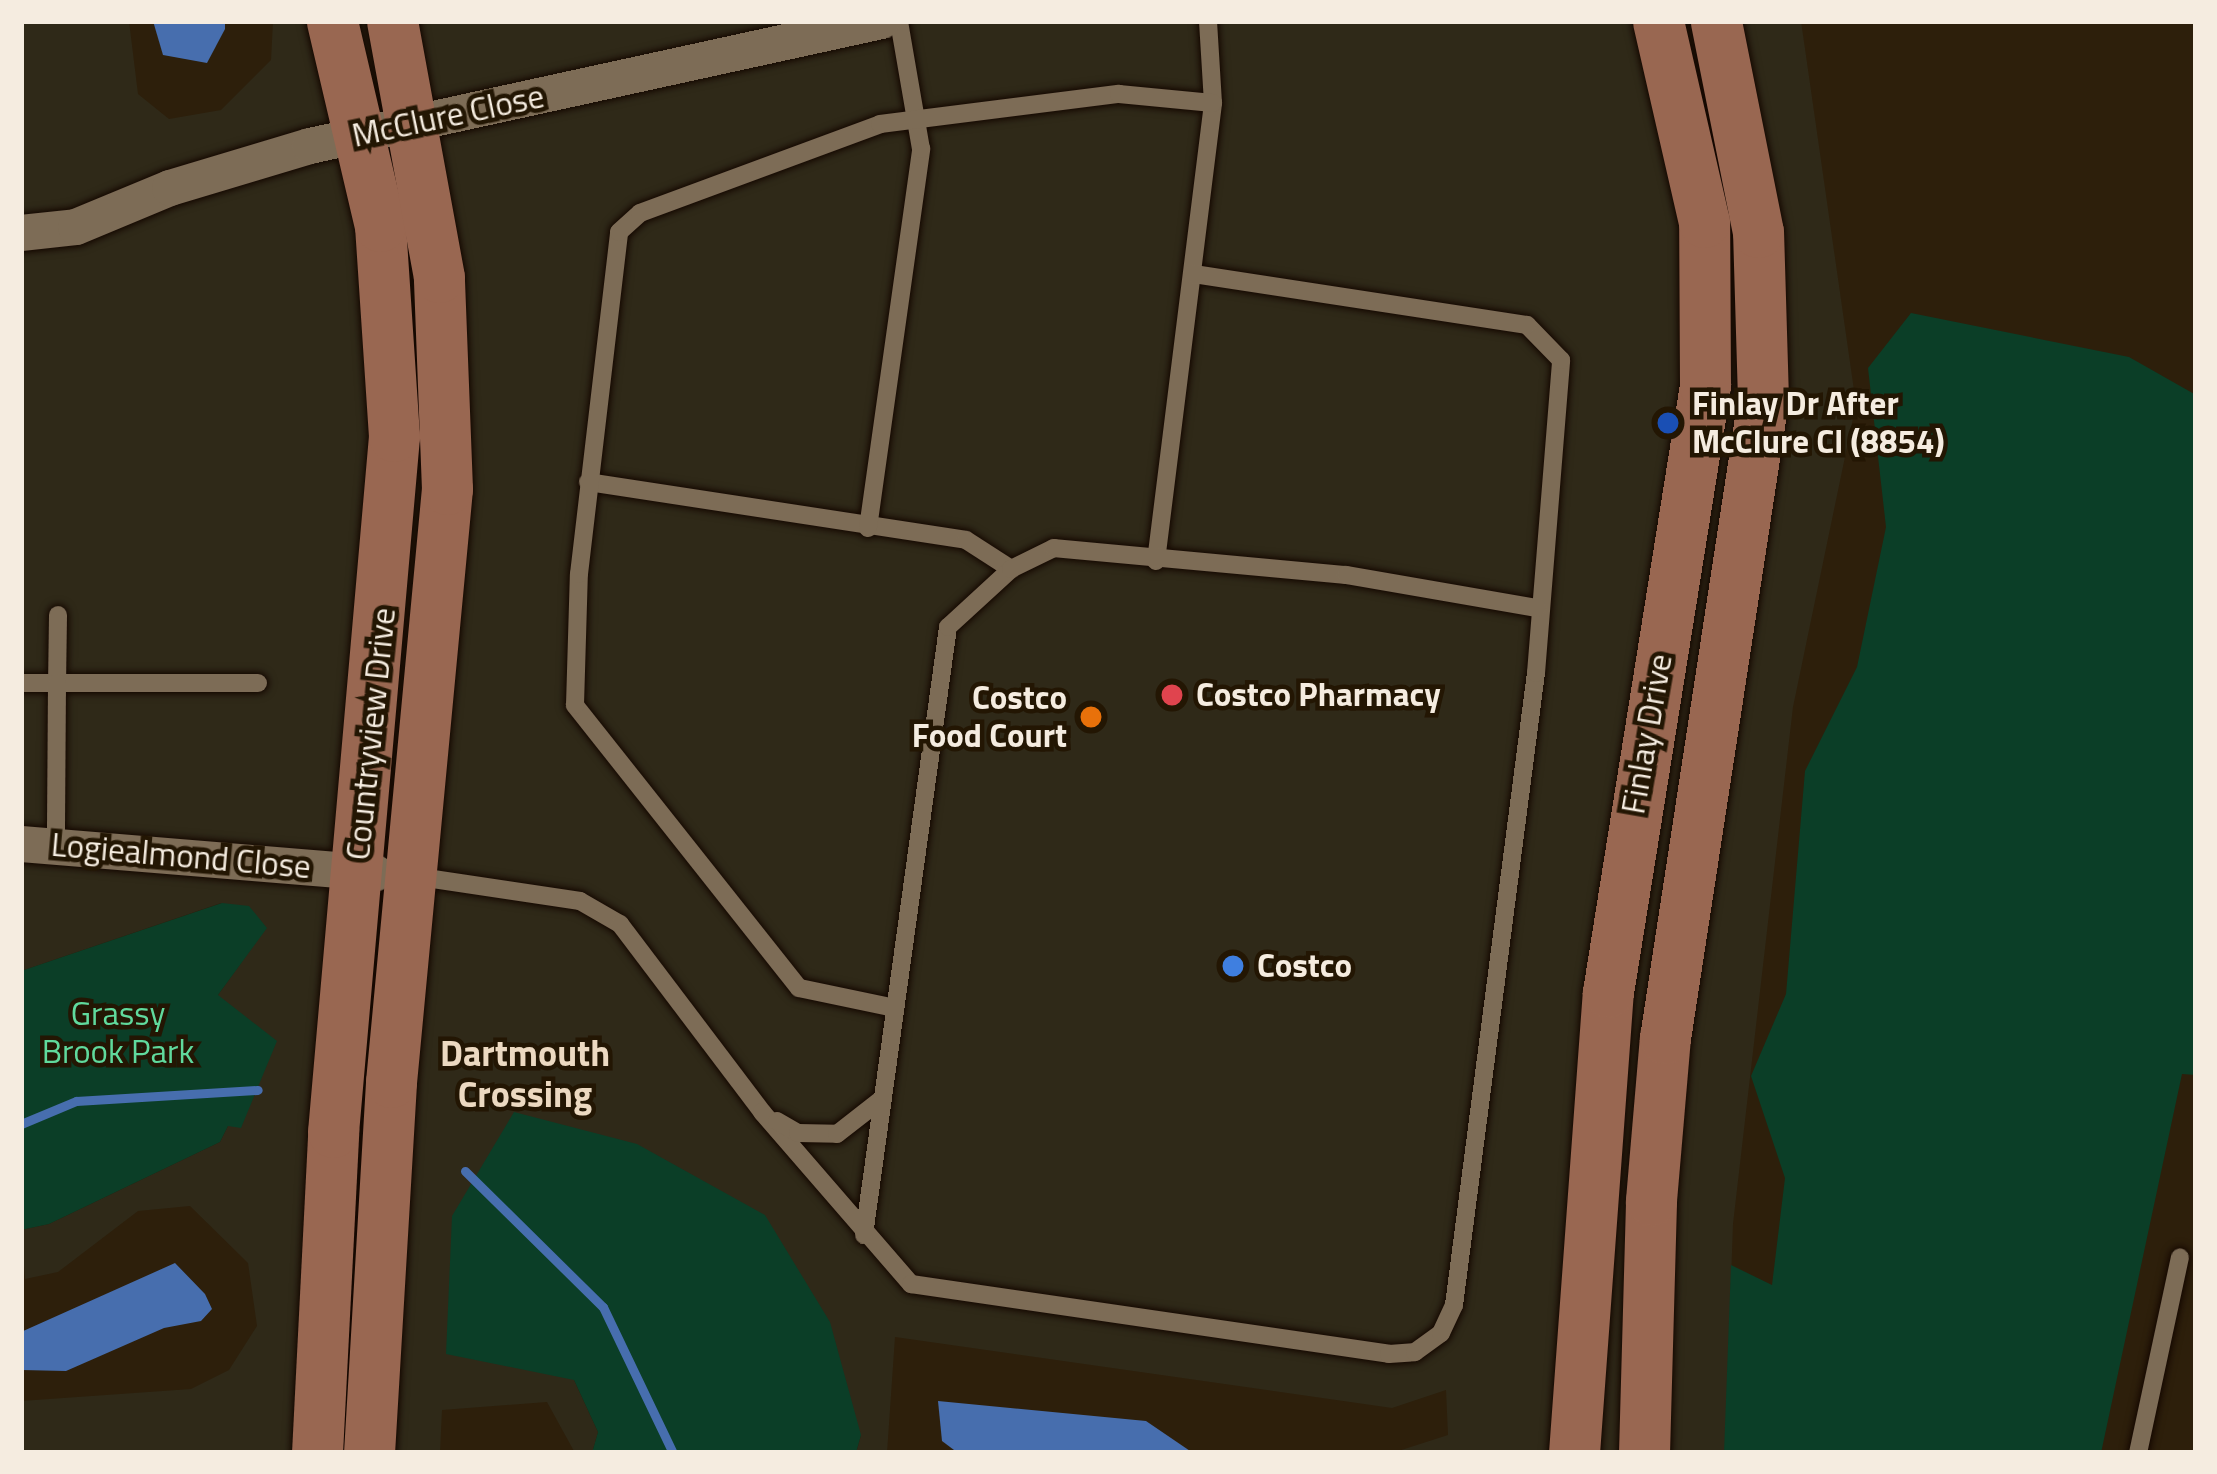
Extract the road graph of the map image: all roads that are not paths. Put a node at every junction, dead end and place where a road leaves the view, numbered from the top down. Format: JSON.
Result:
{"nodes":[{"id":1,"x":332,"y":21,"type":"edge"},
{"id":2,"x":392,"y":21,"type":"edge"},
{"id":3,"x":882,"y":21,"type":"edge"},
{"id":4,"x":899,"y":21,"type":"edge"},
{"id":5,"x":1208,"y":21,"type":"edge"},
{"id":6,"x":1658,"y":21,"type":"edge"},
{"id":7,"x":1716,"y":21,"type":"edge"},
{"id":8,"x":1214,"y":103,"type":"junction"},
{"id":9,"x":416,"y":123,"type":"junction"},
{"id":10,"x":918,"y":124,"type":"junction"},
{"id":11,"x":364,"y":134,"type":"junction"},
{"id":12,"x":21,"y":233,"type":"edge"},
{"id":13,"x":1193,"y":274,"type":"junction"},
{"id":14,"x":588,"y":482,"type":"junction"},
{"id":15,"x":868,"y":528,"type":"junction"},
{"id":16,"x":1156,"y":561,"type":"junction"},
{"id":17,"x":1012,"y":569,"type":"junction"},
{"id":18,"x":1537,"y":608,"type":"junction"},
{"id":19,"x":58,"y":615,"type":"dead end"},
{"id":20,"x":21,"y":683,"type":"edge"},
{"id":21,"x":57,"y":683,"type":"junction"},
{"id":22,"x":259,"y":683,"type":"dead end"},
{"id":23,"x":39,"y":844,"type":"edge"},
{"id":24,"x":357,"y":871,"type":"junction"},
{"id":25,"x":412,"y":876,"type":"junction"},
{"id":26,"x":895,"y":1008,"type":"junction"},
{"id":27,"x":886,"y":1094,"type":"junction"},
{"id":28,"x":763,"y":1112,"type":"junction"},
{"id":29,"x":864,"y":1234,"type":"junction"},
{"id":30,"x":2180,"y":1257,"type":"dead end"},
{"id":31,"x":317,"y":1453,"type":"edge"},
{"id":32,"x":370,"y":1453,"type":"edge"},
{"id":33,"x":1574,"y":1453,"type":"edge"},
{"id":34,"x":1644,"y":1453,"type":"edge"},
{"id":35,"x":2138,"y":1453,"type":"edge"}],
"edges":[{"from":1,"to":11,"type":"street","name":"Countryview Drive"},
{"from":2,"to":9,"type":"street","name":"Countryview Drive"},
{"from":3,"to":9,"type":"street","name":"McClure Close"},
{"from":4,"to":10,"type":"lane"},
{"from":5,"to":8,"type":"lane"},
{"from":6,"to":33,"type":"street","name":"Finlay Drive"},
{"from":7,"to":34,"type":"street","name":"Finlay Drive"},
{"from":8,"to":10,"type":"lane"},
{"from":8,"to":13,"type":"lane"},
{"from":9,"to":11,"type":"street","name":"McClure Close"},
{"from":9,"to":25,"type":"street","name":"Countryview Drive"},
{"from":10,"to":14,"type":"lane"},
{"from":10,"to":15,"type":"lane"},
{"from":11,"to":12,"type":"street","name":"McClure Close"},
{"from":11,"to":24,"type":"street","name":"Countryview Drive"},
{"from":13,"to":16,"type":"lane"},
{"from":13,"to":18,"type":"lane"},
{"from":14,"to":15,"type":"lane"},
{"from":14,"to":26,"type":"lane"},
{"from":15,"to":17,"type":"lane"},
{"from":16,"to":17,"type":"lane"},
{"from":16,"to":18,"type":"lane"},
{"from":17,"to":26,"type":"lane"},
{"from":18,"to":29,"type":"lane"},
{"from":19,"to":21,"type":"lane"},
{"from":20,"to":21,"type":"lane"},
{"from":21,"to":22,"type":"lane"},
{"from":21,"to":23,"type":"lane"},
{"from":23,"to":24,"type":"street","name":"Logiealmond Close"},
{"from":24,"to":25,"type":"street","name":"Logiealmond Close"},
{"from":24,"to":31,"type":"street","name":"Countryview Drive"},
{"from":25,"to":28,"type":"lane"},
{"from":25,"to":32,"type":"street","name":"Countryview Drive"},
{"from":26,"to":27,"type":"lane"},
{"from":27,"to":28,"type":"lane"},
{"from":27,"to":29,"type":"lane"},
{"from":28,"to":29,"type":"lane"},
{"from":30,"to":35,"type":"lane"}]}
